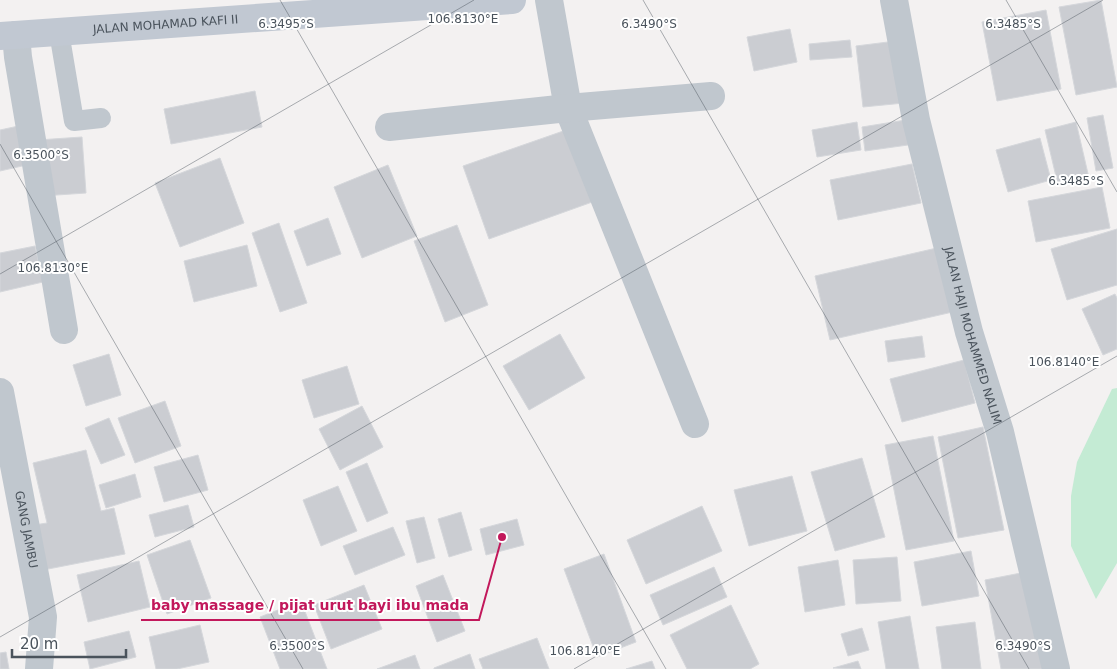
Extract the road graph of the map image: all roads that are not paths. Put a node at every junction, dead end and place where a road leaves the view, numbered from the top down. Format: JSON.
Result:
{"nodes":[{"id":1,"x":512,"y":0,"type":"edge"},
{"id":2,"x":896,"y":9,"type":"edge"},
{"id":3,"x":551,"y":10,"type":"edge"},
{"id":4,"x":11,"y":42,"type":"edge"},
{"id":5,"x":61,"y":43,"type":"junction"},
{"id":6,"x":711,"y":96,"type":"dead end"},
{"id":7,"x":568,"y":108,"type":"junction"},
{"id":8,"x":102,"y":118,"type":"dead end"},
{"id":9,"x":389,"y":128,"type":"dead end"},
{"id":10,"x":64,"y":330,"type":"dead end"},
{"id":11,"x":0,"y":392,"type":"edge"},
{"id":12,"x":695,"y":424,"type":"dead end"},
{"id":13,"x":39,"y":669,"type":"edge"},
{"id":14,"x":1056,"y":669,"type":"edge"}],
"edges":[{"from":1,"to":5,"type":"main road","name":"JALAN MOHAMAD KAFI II"},
{"from":2,"to":14,"type":"street","name":"JALAN HAJI MOHAMMED NALIM"},
{"from":3,"to":7,"type":"street"},
{"from":4,"to":5,"type":"main road","name":"JALAN MOHAMAD KAFI II"},
{"from":4,"to":10,"type":"street"},
{"from":5,"to":8,"type":"lane"},
{"from":6,"to":7,"type":"street"},
{"from":7,"to":9,"type":"street"},
{"from":7,"to":12,"type":"street"},
{"from":11,"to":13,"type":"street","name":"GANG JAMBU"}]}
